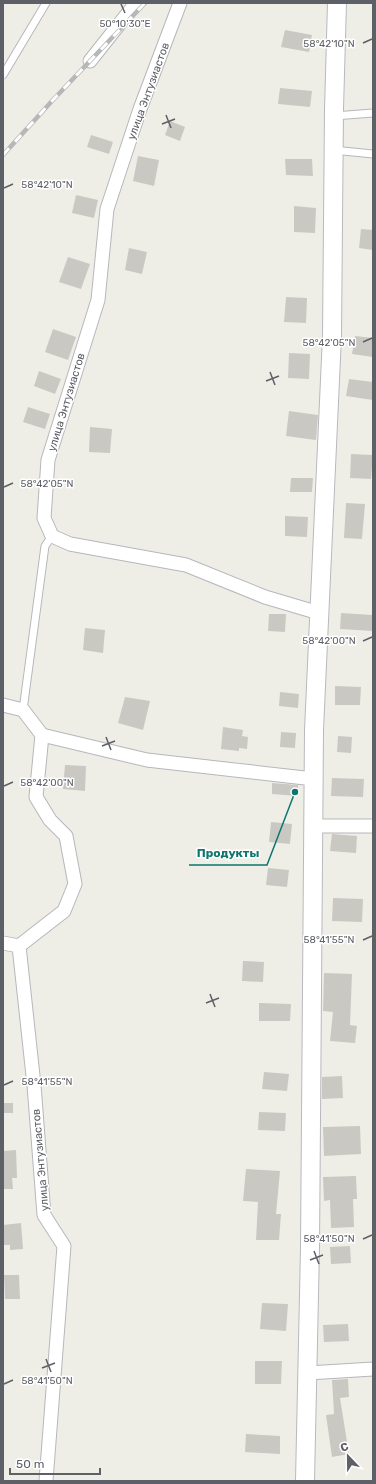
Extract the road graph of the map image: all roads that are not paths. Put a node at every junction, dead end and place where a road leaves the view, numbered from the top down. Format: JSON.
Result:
{"nodes":[{"id":1,"x":46,"y":3,"type":"edge"},
{"id":2,"x":136,"y":3,"type":"edge"},
{"id":3,"x":180,"y":3,"type":"edge"},
{"id":4,"x":336,"y":3,"type":"edge"},
{"id":5,"x":90,"y":61,"type":"dead end"},
{"id":6,"x":3,"y":75,"type":"edge"},
{"id":7,"x":373,"y":113,"type":"edge"},
{"id":8,"x":334,"y":116,"type":"junction"},
{"id":9,"x":333,"y":150,"type":"junction"},
{"id":10,"x":373,"y":154,"type":"edge"},
{"id":11,"x":52,"y":536,"type":"junction"},
{"id":12,"x":319,"y":613,"type":"junction"},
{"id":13,"x":3,"y":705,"type":"edge"},
{"id":14,"x":23,"y":710,"type":"junction"},
{"id":15,"x":42,"y":735,"type":"junction"},
{"id":16,"x":314,"y":779,"type":"junction"},
{"id":17,"x":313,"y":826,"type":"junction"},
{"id":18,"x":373,"y":826,"type":"edge"},
{"id":19,"x":3,"y":943,"type":"edge"},
{"id":20,"x":19,"y":946,"type":"junction"},
{"id":21,"x":373,"y":1369,"type":"edge"},
{"id":22,"x":308,"y":1373,"type":"junction"},
{"id":23,"x":46,"y":1481,"type":"edge"},
{"id":24,"x":305,"y":1481,"type":"edge"}],
"edges":[{"from":1,"to":6,"type":"lane"},
{"from":2,"to":5,"type":"street"},
{"from":3,"to":11,"type":"street","name":"улица Энтузиастов"},
{"from":4,"to":8,"type":"street"},
{"from":7,"to":8,"type":"lane"},
{"from":8,"to":9,"type":"street"},
{"from":9,"to":10,"type":"lane"},
{"from":9,"to":12,"type":"street"},
{"from":11,"to":12,"type":"street"},
{"from":11,"to":14,"type":"lane"},
{"from":12,"to":16,"type":"street"},
{"from":13,"to":14,"type":"street"},
{"from":14,"to":15,"type":"street"},
{"from":15,"to":16,"type":"street"},
{"from":15,"to":20,"type":"street"},
{"from":16,"to":17,"type":"street"},
{"from":17,"to":18,"type":"street"},
{"from":17,"to":22,"type":"street"},
{"from":19,"to":20,"type":"street"},
{"from":20,"to":23,"type":"street","name":"улица Энтузиастов"},
{"from":21,"to":22,"type":"street"},
{"from":22,"to":24,"type":"street"}]}
